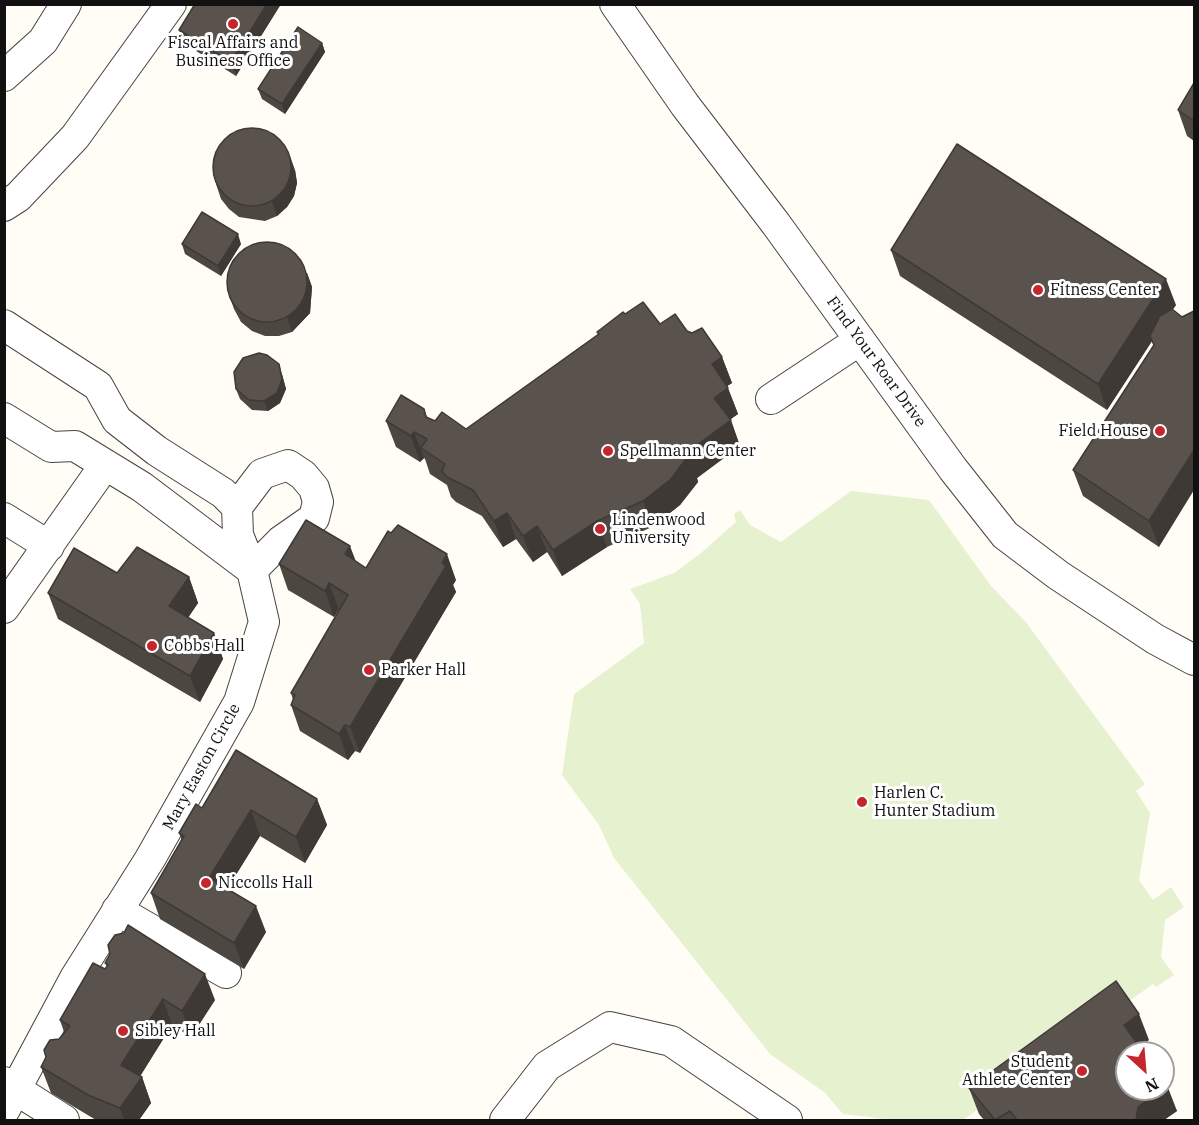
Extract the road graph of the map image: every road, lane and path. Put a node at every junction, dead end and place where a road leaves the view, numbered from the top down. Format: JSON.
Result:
{"nodes":[{"id":1,"x":66,"y":4,"type":"edge"},
{"id":2,"x":171,"y":4,"type":"edge"},
{"id":3,"x":615,"y":4,"type":"edge"},
{"id":4,"x":4,"y":76,"type":"edge"},
{"id":5,"x":4,"y":206,"type":"edge"},
{"id":6,"x":4,"y":325,"type":"edge"},
{"id":7,"x":860,"y":340,"type":"junction"},
{"id":8,"x":771,"y":399,"type":"dead end"},
{"id":9,"x":4,"y":418,"type":"edge"},
{"id":10,"x":105,"y":465,"type":"junction"},
{"id":11,"x":237,"y":507,"type":"junction"},
{"id":12,"x":4,"y":518,"type":"edge"},
{"id":13,"x":49,"y":546,"type":"junction"},
{"id":14,"x":252,"y":570,"type":"junction"},
{"id":15,"x":4,"y":608,"type":"edge"},
{"id":16,"x":1194,"y":660,"type":"edge"},
{"id":17,"x":117,"y":910,"type":"junction"},
{"id":18,"x":226,"y":973,"type":"edge"},
{"id":19,"x":9,"y":1094,"type":"edge"},
{"id":20,"x":64,"y":1120,"type":"edge"},
{"id":21,"x":505,"y":1120,"type":"edge"},
{"id":22,"x":787,"y":1120,"type":"edge"}],
"edges":[{"from":1,"to":4,"type":"street"},
{"from":2,"to":5,"type":"street"},
{"from":3,"to":7,"type":"street","name":"Find Your Roar Drive"},
{"from":6,"to":11,"type":"street"},
{"from":7,"to":8,"type":"street"},
{"from":7,"to":16,"type":"street","name":"Find Your Roar Drive"},
{"from":9,"to":10,"type":"street"},
{"from":10,"to":13,"type":"street"},
{"from":10,"to":14,"type":"street"},
{"from":11,"to":14,"type":"street","name":"Mary Easton Circle"},
{"from":11,"to":14,"type":"street"},
{"from":12,"to":13,"type":"street"},
{"from":13,"to":15,"type":"street"},
{"from":14,"to":17,"type":"street","name":"Mary Easton Circle"},
{"from":17,"to":18,"type":"street"},
{"from":17,"to":19,"type":"street","name":"Mary Easton Circle"},
{"from":19,"to":20,"type":"street"},
{"from":21,"to":22,"type":"street"}]}
